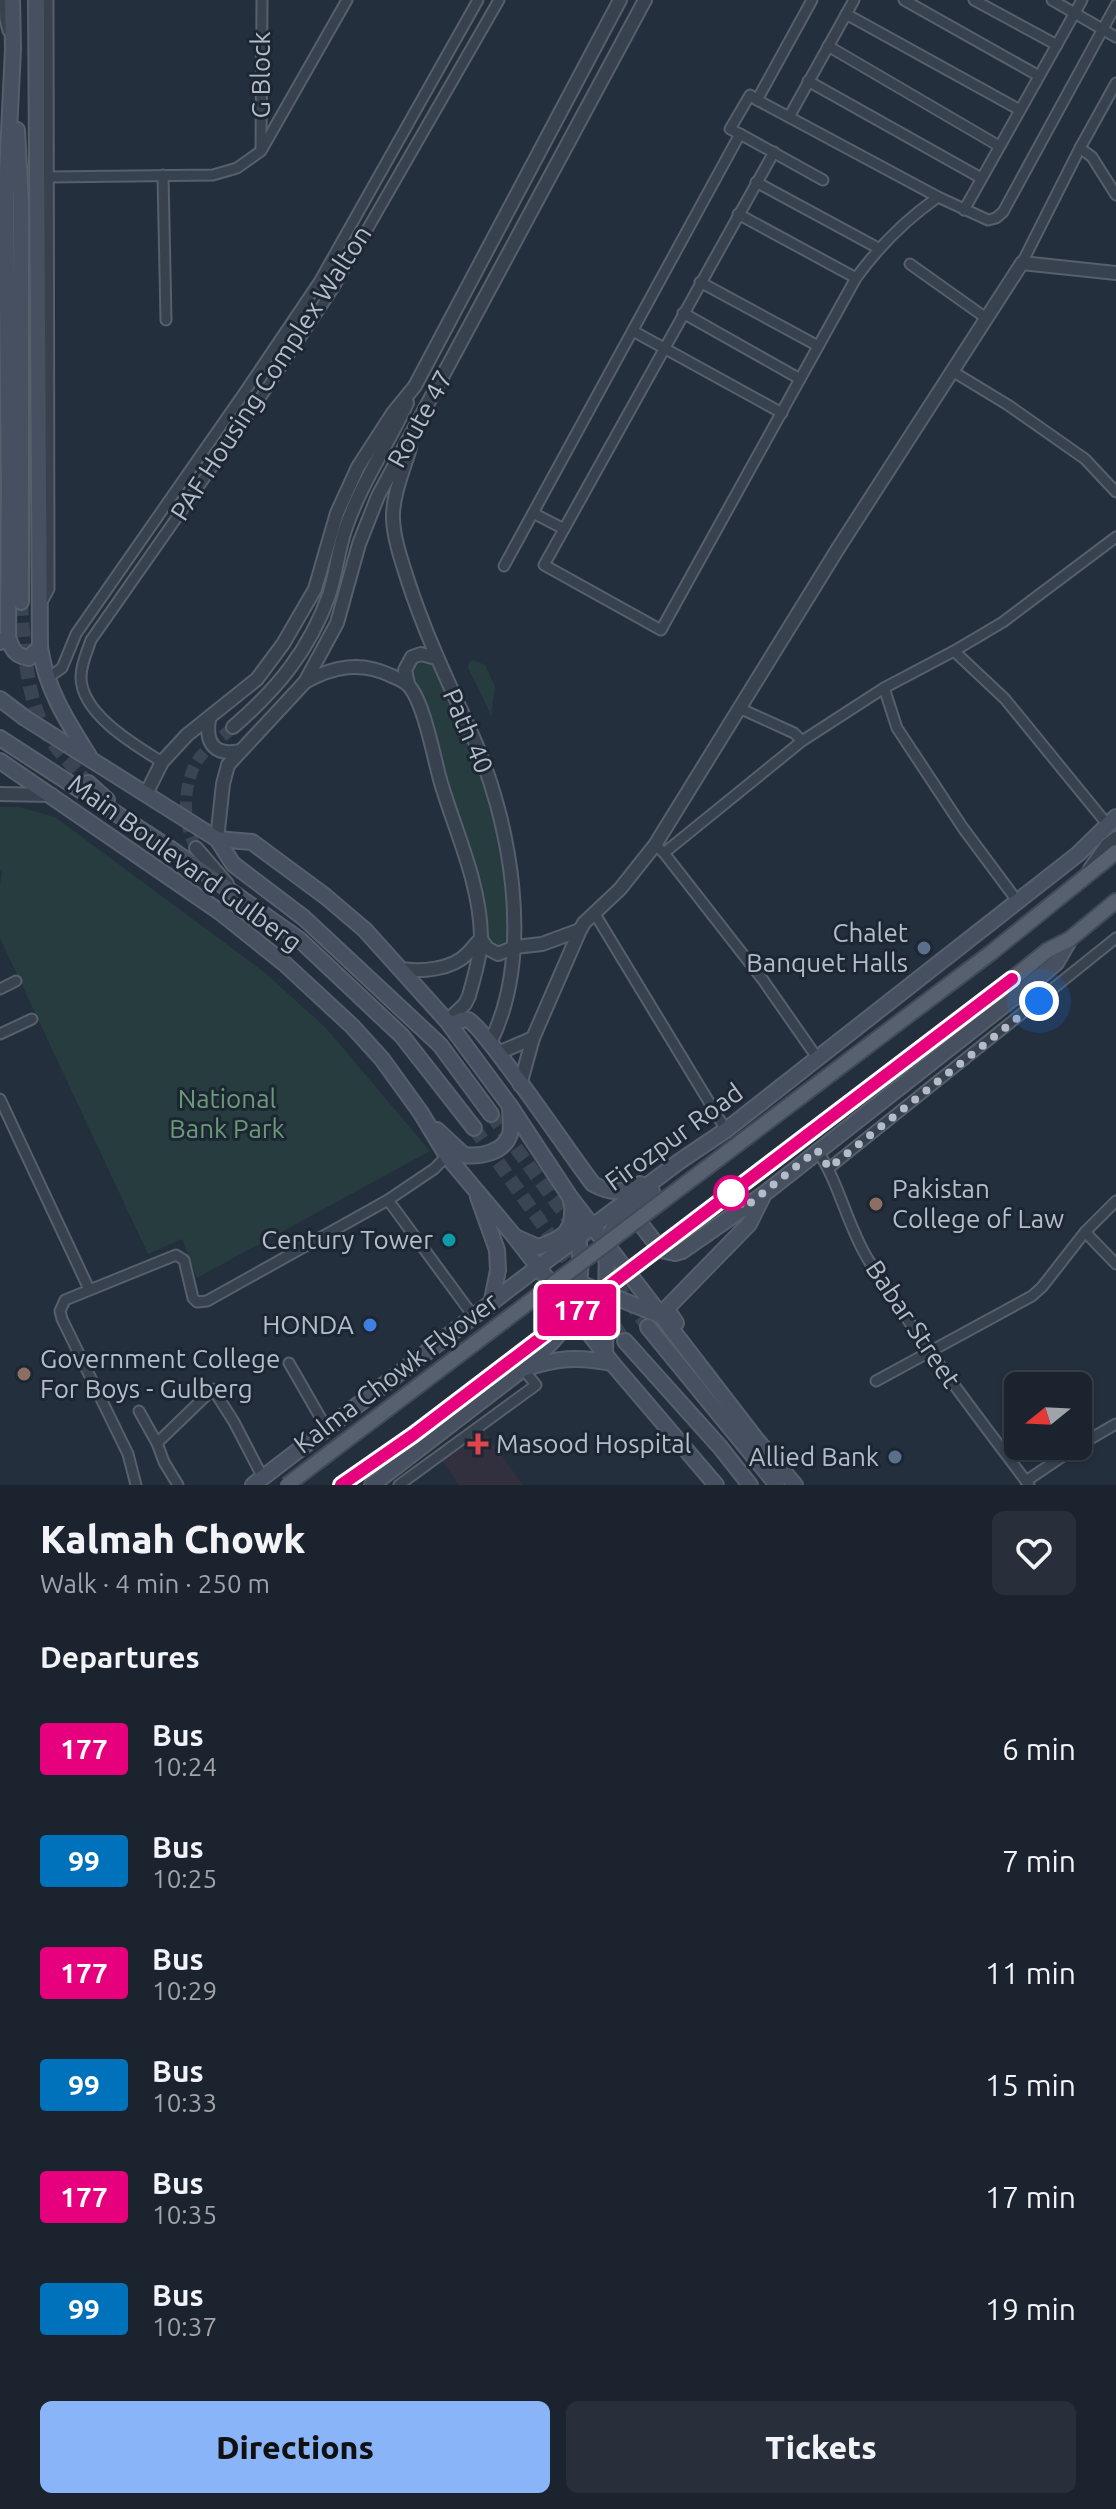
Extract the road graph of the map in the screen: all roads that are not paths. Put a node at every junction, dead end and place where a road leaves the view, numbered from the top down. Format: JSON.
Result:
{"nodes":[{"id":1,"x":4,"y":0,"type":"edge"},
{"id":2,"x":12,"y":0,"type":"edge"},
{"id":3,"x":36,"y":0,"type":"edge"},
{"id":4,"x":48,"y":0,"type":"edge"},
{"id":5,"x":262,"y":0,"type":"edge"},
{"id":6,"x":347,"y":0,"type":"edge"},
{"id":7,"x":478,"y":0,"type":"edge"},
{"id":8,"x":499,"y":0,"type":"edge"},
{"id":9,"x":620,"y":0,"type":"edge"},
{"id":10,"x":645,"y":0,"type":"edge"},
{"id":11,"x":812,"y":0,"type":"edge"},
{"id":12,"x":854,"y":0,"type":"edge"},
{"id":13,"x":904,"y":0,"type":"edge"},
{"id":14,"x":974,"y":0,"type":"edge"},
{"id":15,"x":1052,"y":0,"type":"edge"},
{"id":16,"x":1082,"y":0,"type":"edge"},
{"id":17,"x":1116,"y":5,"type":"edge"},
{"id":18,"x":1075,"y":12,"type":"junction"},
{"id":19,"x":846,"y":14,"type":"junction"},
{"id":20,"x":1103,"y":30,"type":"junction"},
{"id":21,"x":1116,"y":37,"type":"edge"},
{"id":22,"x":1057,"y":45,"type":"junction"},
{"id":23,"x":828,"y":46,"type":"junction"},
{"id":24,"x":6,"y":50,"type":"edge"},
{"id":25,"x":1039,"y":76,"type":"junction"},
{"id":26,"x":808,"y":81,"type":"junction"},
{"id":27,"x":1116,"y":83,"type":"edge"},
{"id":28,"x":757,"y":100,"type":"junction"},
{"id":29,"x":1020,"y":110,"type":"junction"},
{"id":30,"x":789,"y":117,"type":"junction"},
{"id":31,"x":740,"y":134,"type":"junction"},
{"id":32,"x":999,"y":146,"type":"junction"},
{"id":33,"x":1080,"y":148,"type":"junction"},
{"id":34,"x":261,"y":151,"type":"junction"},
{"id":35,"x":774,"y":152,"type":"junction"},
{"id":36,"x":163,"y":175,"type":"junction"},
{"id":37,"x":50,"y":177,"type":"junction"},
{"id":38,"x":981,"y":178,"type":"junction"},
{"id":39,"x":823,"y":180,"type":"dead end"},
{"id":40,"x":756,"y":182,"type":"junction"},
{"id":41,"x":1116,"y":195,"type":"edge"},
{"id":42,"x":938,"y":197,"type":"junction"},
{"id":43,"x":964,"y":210,"type":"junction"},
{"id":44,"x":738,"y":214,"type":"junction"},
{"id":45,"x":878,"y":248,"type":"junction"},
{"id":46,"x":3,"y":259,"type":"edge"},
{"id":47,"x":1022,"y":263,"type":"junction"},
{"id":48,"x":910,"y":264,"type":"dead end"},
{"id":49,"x":1116,"y":273,"type":"edge"},
{"id":50,"x":856,"y":278,"type":"junction"},
{"id":51,"x":700,"y":282,"type":"junction"},
{"id":52,"x":683,"y":313,"type":"junction"},
{"id":53,"x":986,"y":318,"type":"junction"},
{"id":54,"x":166,"y":320,"type":"dead end"},
{"id":55,"x":633,"y":331,"type":"junction"},
{"id":56,"x":818,"y":346,"type":"junction"},
{"id":57,"x":663,"y":348,"type":"junction"},
{"id":58,"x":952,"y":371,"type":"junction"},
{"id":59,"x":800,"y":379,"type":"junction"},
{"id":60,"x":415,"y":386,"type":"junction"},
{"id":61,"x":782,"y":413,"type":"junction"},
{"id":62,"x":417,"y":425,"type":"junction"},
{"id":63,"x":1116,"y":492,"type":"edge"},
{"id":64,"x":533,"y":513,"type":"junction"},
{"id":65,"x":564,"y":529,"type":"junction"},
{"id":66,"x":1116,"y":537,"type":"edge"},
{"id":67,"x":504,"y":566,"type":"dead end"},
{"id":68,"x":21,"y":602,"type":"tunnel mouth"},
{"id":69,"x":40,"y":605,"type":"junction"},
{"id":70,"x":4,"y":640,"type":"edge"},
{"id":71,"x":40,"y":647,"type":"junction"},
{"id":72,"x":954,"y":651,"type":"junction"},
{"id":73,"x":436,"y":658,"type":"junction"},
{"id":74,"x":46,"y":679,"type":"junction"},
{"id":75,"x":305,"y":682,"type":"junction"},
{"id":76,"x":408,"y":684,"type":"junction"},
{"id":77,"x":884,"y":688,"type":"junction"},
{"id":78,"x":0,"y":699,"type":"edge"},
{"id":79,"x":739,"y":708,"type":"junction"},
{"id":80,"x":209,"y":719,"type":"junction"},
{"id":81,"x":233,"y":727,"type":"tunnel mouth"},
{"id":82,"x":0,"y":738,"type":"edge"},
{"id":83,"x":802,"y":741,"type":"junction"},
{"id":84,"x":240,"y":751,"type":"junction"},
{"id":85,"x":91,"y":760,"type":"junction"},
{"id":86,"x":0,"y":761,"type":"edge"},
{"id":87,"x":162,"y":762,"type":"junction"},
{"id":88,"x":88,"y":783,"type":"tunnel mouth"},
{"id":89,"x":0,"y":794,"type":"edge"},
{"id":90,"x":146,"y":794,"type":"junction"},
{"id":91,"x":52,"y":795,"type":"junction"},
{"id":92,"x":1113,"y":823,"type":"edge"},
{"id":93,"x":1116,"y":838,"type":"edge"},
{"id":94,"x":217,"y":839,"type":"junction"},
{"id":95,"x":196,"y":848,"type":"tunnel mouth"},
{"id":96,"x":171,"y":849,"type":"junction"},
{"id":97,"x":660,"y":849,"type":"junction"},
{"id":98,"x":1116,"y":852,"type":"edge"},
{"id":99,"x":1086,"y":875,"type":"junction"},
{"id":100,"x":237,"y":895,"type":"junction"},
{"id":101,"x":1116,"y":901,"type":"edge"},
{"id":102,"x":1018,"y":902,"type":"junction"},
{"id":103,"x":595,"y":914,"type":"junction"},
{"id":104,"x":580,"y":930,"type":"junction"},
{"id":105,"x":1116,"y":938,"type":"edge"},
{"id":106,"x":481,"y":939,"type":"junction"},
{"id":107,"x":1070,"y":939,"type":"junction"},
{"id":108,"x":515,"y":947,"type":"junction"},
{"id":109,"x":400,"y":969,"type":"junction"},
{"id":110,"x":16,"y":981,"type":"dead end"},
{"id":111,"x":0,"y":989,"type":"edge"},
{"id":112,"x":32,"y":1019,"type":"dead end"},
{"id":113,"x":449,"y":1023,"type":"junction"},
{"id":114,"x":0,"y":1034,"type":"edge"},
{"id":115,"x":533,"y":1038,"type":"junction"},
{"id":116,"x":494,"y":1048,"type":"junction"},
{"id":117,"x":818,"y":1059,"type":"junction"},
{"id":118,"x":520,"y":1085,"type":"junction"},
{"id":119,"x":0,"y":1099,"type":"edge"},
{"id":120,"x":510,"y":1106,"type":"junction"},
{"id":121,"x":421,"y":1113,"type":"junction"},
{"id":122,"x":491,"y":1114,"type":"tunnel mouth"},
{"id":123,"x":474,"y":1128,"type":"tunnel mouth"},
{"id":124,"x":726,"y":1130,"type":"junction"},
{"id":125,"x":817,"y":1150,"type":"junction"},
{"id":126,"x":447,"y":1156,"type":"junction"},
{"id":127,"x":680,"y":1161,"type":"junction"},
{"id":128,"x":829,"y":1168,"type":"junction"},
{"id":129,"x":475,"y":1188,"type":"junction"},
{"id":130,"x":764,"y":1194,"type":"junction"},
{"id":131,"x":570,"y":1197,"type":"junction"},
{"id":132,"x":388,"y":1200,"type":"junction"},
{"id":133,"x":1116,"y":1201,"type":"edge"},
{"id":134,"x":593,"y":1227,"type":"junction"},
{"id":135,"x":1085,"y":1232,"type":"junction"},
{"id":136,"x":515,"y":1237,"type":"junction"},
{"id":137,"x":580,"y":1237,"type":"junction"},
{"id":138,"x":607,"y":1245,"type":"junction"},
{"id":139,"x":1116,"y":1264,"type":"edge"},
{"id":140,"x":538,"y":1267,"type":"junction"},
{"id":141,"x":581,"y":1283,"type":"junction"},
{"id":142,"x":89,"y":1289,"type":"junction"},
{"id":143,"x":607,"y":1293,"type":"junction"},
{"id":144,"x":491,"y":1305,"type":"junction"},
{"id":145,"x":571,"y":1310,"type":"junction"},
{"id":146,"x":661,"y":1315,"type":"junction"},
{"id":147,"x":474,"y":1317,"type":"junction"},
{"id":148,"x":648,"y":1327,"type":"tunnel mouth"},
{"id":149,"x":625,"y":1341,"type":"tunnel mouth"},
{"id":150,"x":930,"y":1352,"type":"junction"},
{"id":151,"x":608,"y":1358,"type":"junction"},
{"id":152,"x":289,"y":1363,"type":"dead end"},
{"id":153,"x":523,"y":1369,"type":"junction"},
{"id":154,"x":876,"y":1381,"type":"dead end"},
{"id":155,"x":724,"y":1398,"type":"junction"},
{"id":156,"x":139,"y":1411,"type":"dead end"},
{"id":157,"x":1116,"y":1424,"type":"edge"},
{"id":158,"x":327,"y":1429,"type":"junction"},
{"id":159,"x":1092,"y":1438,"type":"edge"},
{"id":160,"x":157,"y":1443,"type":"junction"},
{"id":161,"x":1059,"y":1460,"type":"edge"},
{"id":162,"x":258,"y":1481,"type":"edge"},
{"id":163,"x":1027,"y":1483,"type":"edge"},
{"id":164,"x":136,"y":1485,"type":"edge"},
{"id":165,"x":178,"y":1485,"type":"edge"},
{"id":166,"x":287,"y":1485,"type":"edge"},
{"id":167,"x":341,"y":1485,"type":"edge"},
{"id":168,"x":372,"y":1485,"type":"edge"},
{"id":169,"x":399,"y":1485,"type":"edge"},
{"id":170,"x":716,"y":1485,"type":"edge"},
{"id":171,"x":750,"y":1485,"type":"edge"},
{"id":172,"x":777,"y":1485,"type":"edge"},
{"id":173,"x":795,"y":1485,"type":"edge"}],
"edges":[{"from":1,"to":24,"type":"street"},
{"from":2,"to":24,"type":"main road"},
{"from":3,"to":69,"type":"main road"},
{"from":4,"to":37,"type":"street"},
{"from":5,"to":34,"type":"street","name":"G Block"},
{"from":6,"to":34,"type":"street"},
{"from":7,"to":74,"type":"street","name":"PAF Housing Complex Walton"},
{"from":8,"to":87,"type":"street","name":"PAF Housing Complex Walton"},
{"from":9,"to":60,"type":"street","name":"Route 47"},
{"from":10,"to":62,"type":"street","name":"Route 47"},
{"from":11,"to":28,"type":"street"},
{"from":12,"to":19,"type":"street"},
{"from":13,"to":25,"type":"street"},
{"from":14,"to":22,"type":"street"},
{"from":15,"to":18,"type":"street"},
{"from":16,"to":18,"type":"street"},
{"from":17,"to":20,"type":"street"},
{"from":18,"to":20,"type":"street"},
{"from":18,"to":22,"type":"street"},
{"from":19,"to":23,"type":"street"},
{"from":19,"to":29,"type":"street"},
{"from":20,"to":21,"type":"street"},
{"from":20,"to":43,"type":"street"},
{"from":22,"to":25,"type":"street"},
{"from":23,"to":26,"type":"street"},
{"from":23,"to":32,"type":"street"},
{"from":24,"to":46,"type":"main road"},
{"from":24,"to":68,"type":"main road"},
{"from":25,"to":29,"type":"street"},
{"from":26,"to":30,"type":"street"},
{"from":26,"to":38,"type":"street"},
{"from":27,"to":33,"type":"street"},
{"from":28,"to":30,"type":"street"},
{"from":28,"to":31,"type":"street"},
{"from":29,"to":32,"type":"street"},
{"from":30,"to":42,"type":"street"},
{"from":31,"to":35,"type":"street"},
{"from":31,"to":55,"type":"street"},
{"from":32,"to":38,"type":"street"},
{"from":33,"to":41,"type":"street"},
{"from":33,"to":47,"type":"street"},
{"from":34,"to":36,"type":"street"},
{"from":35,"to":39,"type":"street"},
{"from":35,"to":40,"type":"street"},
{"from":36,"to":37,"type":"street"},
{"from":36,"to":54,"type":"street"},
{"from":37,"to":69,"type":"street"},
{"from":38,"to":43,"type":"street"},
{"from":40,"to":44,"type":"street"},
{"from":40,"to":45,"type":"street"},
{"from":42,"to":43,"type":"street"},
{"from":42,"to":45,"type":"street"},
{"from":44,"to":50,"type":"street"},
{"from":44,"to":51,"type":"street"},
{"from":45,"to":50,"type":"street"},
{"from":46,"to":70,"type":"main road"},
{"from":47,"to":49,"type":"street"},
{"from":47,"to":53,"type":"street"},
{"from":48,"to":53,"type":"street"},
{"from":50,"to":56,"type":"street"},
{"from":51,"to":52,"type":"street"},
{"from":51,"to":56,"type":"street"},
{"from":52,"to":57,"type":"street"},
{"from":52,"to":59,"type":"street"},
{"from":53,"to":58,"type":"street"},
{"from":55,"to":57,"type":"street"},
{"from":55,"to":64,"type":"street"},
{"from":56,"to":59,"type":"street"},
{"from":57,"to":61,"type":"street"},
{"from":57,"to":65,"type":"street"},
{"from":58,"to":63,"type":"street"},
{"from":58,"to":79,"type":"street"},
{"from":59,"to":61,"type":"street"},
{"from":60,"to":80,"type":"street","name":"Route 47"},
{"from":60,"to":81,"type":"street"},
{"from":61,"to":65,"type":"street"},
{"from":62,"to":73,"type":"street","name":"Path 40"},
{"from":62,"to":75,"type":"street","name":"Route 47"},
{"from":64,"to":65,"type":"street"},
{"from":64,"to":67,"type":"street"},
{"from":66,"to":72,"type":"street"},
{"from":69,"to":71,"type":"main road"},
{"from":70,"to":71,"type":"main road"},
{"from":71,"to":74,"type":"main road"},
{"from":72,"to":77,"type":"street"},
{"from":72,"to":92,"type":"street"},
{"from":73,"to":76,"type":"street"},
{"from":73,"to":108,"type":"street","name":"Path 40"},
{"from":74,"to":85,"type":"main road"},
{"from":75,"to":76,"type":"street","name":"Path 40"},
{"from":75,"to":84,"type":"street","name":"Route 47"},
{"from":76,"to":106,"type":"street","name":"Path 40"},
{"from":77,"to":83,"type":"street"},
{"from":77,"to":102,"type":"street"},
{"from":78,"to":85,"type":"main road","name":"Main Boulevard Gulberg"},
{"from":79,"to":83,"type":"street"},
{"from":79,"to":97,"type":"street"},
{"from":80,"to":84,"type":"street"},
{"from":80,"to":87,"type":"street","name":"Route 47"},
{"from":82,"to":96,"type":"main road"},
{"from":83,"to":97,"type":"street"},
{"from":84,"to":94,"type":"street","name":"Route 47"},
{"from":85,"to":90,"type":"main road","name":"Main Boulevard Gulberg"},
{"from":86,"to":91,"type":"main road","name":"Main Boulevard Gulberg"},
{"from":87,"to":90,"type":"street","name":"Route 47"},
{"from":88,"to":96,"type":"main road"},
{"from":89,"to":91,"type":"street"},
{"from":90,"to":94,"type":"main road","name":"Main Boulevard Gulberg"},
{"from":91,"to":121,"type":"main road","name":"Main Boulevard Gulberg"},
{"from":92,"to":102,"type":"main road","name":"Firozpur Road"},
{"from":93,"to":99,"type":"street"},
{"from":94,"to":109,"type":"main road","name":"Main Boulevard Gulberg"},
{"from":94,"to":122,"type":"main road"},
{"from":95,"to":100,"type":"street"},
{"from":96,"to":100,"type":"main road"},
{"from":97,"to":103,"type":"street"},
{"from":97,"to":117,"type":"street"},
{"from":98,"to":99,"type":"main road"},
{"from":99,"to":166,"type":"main road","name":"Kalma Chowk Flyover","bridge":true},
{"from":100,"to":123,"type":"main road"},
{"from":101,"to":107,"type":"main road"},
{"from":102,"to":117,"type":"main road","name":"Firozpur Road"},
{"from":103,"to":104,"type":"street"},
{"from":103,"to":124,"type":"street"},
{"from":104,"to":108,"type":"street"},
{"from":104,"to":115,"type":"street"},
{"from":105,"to":128,"type":"street"},
{"from":106,"to":108,"type":"street"},
{"from":106,"to":109,"type":"street"},
{"from":106,"to":113,"type":"street","name":"Path 40"},
{"from":107,"to":125,"type":"main road"},
{"from":107,"to":167,"type":"main road","bridge":true},
{"from":108,"to":116,"type":"street","name":"Path 40"},
{"from":109,"to":113,"type":"main road","name":"Main Boulevard Gulberg"},
{"from":110,"to":111,"type":"street"},
{"from":112,"to":114,"type":"street"},
{"from":113,"to":116,"type":"main road"},
{"from":113,"to":120,"type":"main road","name":"Main Boulevard Gulberg"},
{"from":115,"to":116,"type":"street"},
{"from":115,"to":118,"type":"street"},
{"from":116,"to":118,"type":"main road"},
{"from":117,"to":124,"type":"main road","name":"Firozpur Road"},
{"from":118,"to":127,"type":"main road"},
{"from":119,"to":142,"type":"street"},
{"from":120,"to":121,"type":"main road"},
{"from":120,"to":131,"type":"main road","name":"Main Boulevard Gulberg"},
{"from":121,"to":126,"type":"main road","name":"Main Boulevard Gulberg"},
{"from":124,"to":127,"type":"main road","name":"Firozpur Road"},
{"from":125,"to":128,"type":"street","name":"Babar Street"},
{"from":125,"to":130,"type":"main road"},
{"from":126,"to":129,"type":"main road","name":"Main Boulevard Gulberg"},
{"from":126,"to":132,"type":"street"},
{"from":127,"to":130,"type":"main road"},
{"from":127,"to":134,"type":"main road","name":"Firozpur Road"},
{"from":127,"to":138,"type":"main road"},
{"from":128,"to":150,"type":"street","name":"Babar Street"},
{"from":129,"to":136,"type":"main road","name":"Main Boulevard Gulberg"},
{"from":129,"to":144,"type":"main road"},
{"from":130,"to":155,"type":"main road"},
{"from":131,"to":134,"type":"main road","name":"Main Boulevard Gulberg"},
{"from":131,"to":136,"type":"main road"},
{"from":131,"to":137,"type":"main road"},
{"from":132,"to":142,"type":"street"},
{"from":132,"to":147,"type":"street"},
{"from":133,"to":135,"type":"street"},
{"from":134,"to":137,"type":"main road","name":"Firozpur Road"},
{"from":134,"to":138,"type":"main road","name":"Main Boulevard Gulberg"},
{"from":135,"to":139,"type":"street"},
{"from":135,"to":150,"type":"street"},
{"from":136,"to":140,"type":"main road","name":"Main Boulevard Gulberg"},
{"from":137,"to":140,"type":"main road","name":"Firozpur Road"},
{"from":137,"to":141,"type":"main road"},
{"from":138,"to":143,"type":"main road"},
{"from":138,"to":146,"type":"main road","name":"Main Boulevard Gulberg"},
{"from":140,"to":141,"type":"main road"},
{"from":140,"to":144,"type":"main road","name":"Firozpur Road"},
{"from":140,"to":145,"type":"main road","name":"Main Boulevard Gulberg"},
{"from":141,"to":143,"type":"main road"},
{"from":141,"to":145,"type":"main road"},
{"from":142,"to":164,"type":"street"},
{"from":143,"to":146,"type":"main road"},
{"from":143,"to":151,"type":"main road"},
{"from":144,"to":147,"type":"main road","name":"Firozpur Road"},
{"from":145,"to":151,"type":"main road","name":"Main Boulevard Gulberg"},
{"from":145,"to":153,"type":"main road"},
{"from":146,"to":155,"type":"main road","name":"Main Boulevard Gulberg"},
{"from":147,"to":158,"type":"main road","name":"Firozpur Road"},
{"from":148,"to":172,"type":"main road"},
{"from":149,"to":171,"type":"main road"},
{"from":150,"to":154,"type":"street"},
{"from":150,"to":163,"type":"street","name":"Babar Street"},
{"from":151,"to":153,"type":"main road"},
{"from":151,"to":170,"type":"main road","name":"Main Boulevard Gulberg"},
{"from":152,"to":158,"type":"street"},
{"from":153,"to":168,"type":"main road"},
{"from":153,"to":169,"type":"street"},
{"from":155,"to":173,"type":"main road"},
{"from":156,"to":160,"type":"street"},
{"from":157,"to":159,"type":"street"},
{"from":158,"to":162,"type":"main road","name":"Firozpur Road"},
{"from":160,"to":162,"type":"street"},
{"from":160,"to":165,"type":"street"},
{"from":161,"to":163,"type":"street"}]}
